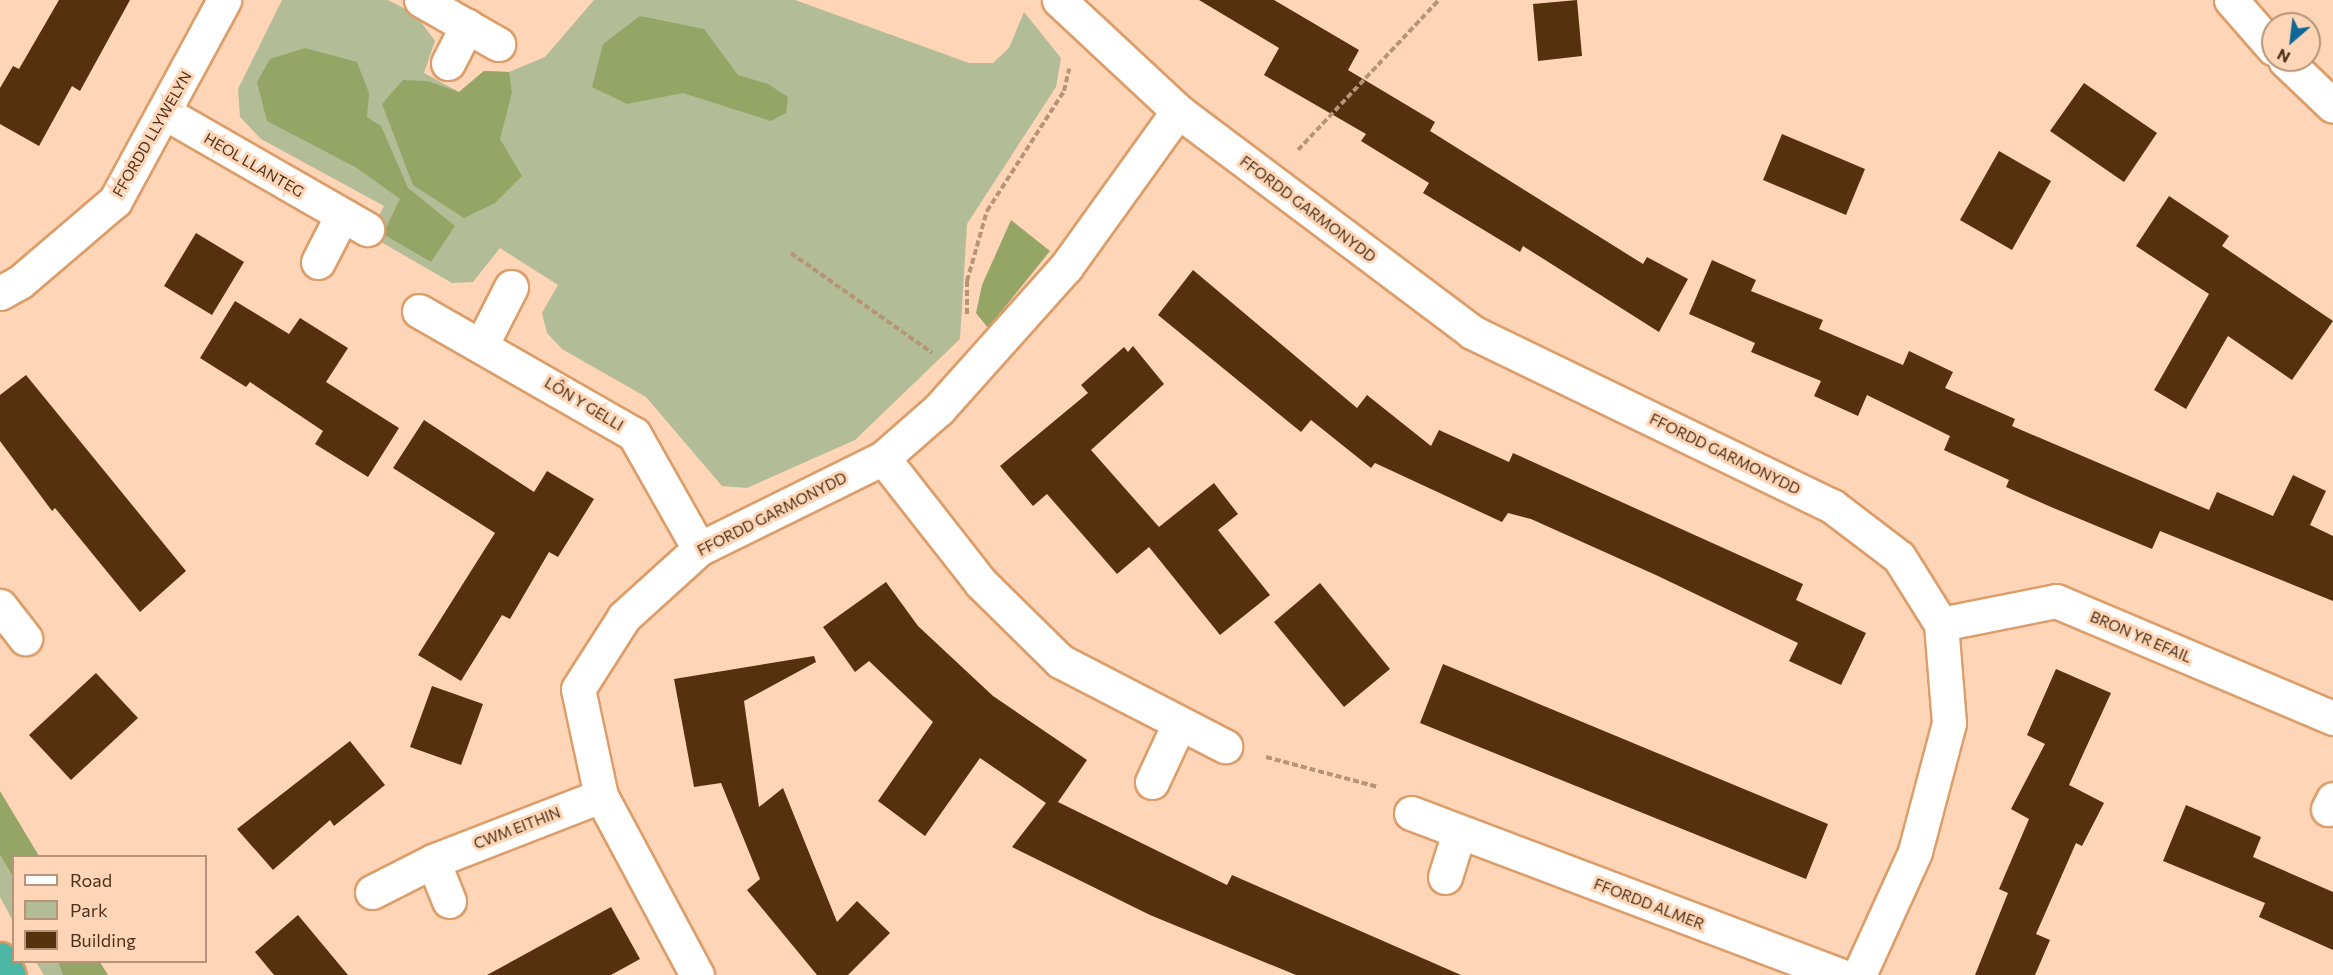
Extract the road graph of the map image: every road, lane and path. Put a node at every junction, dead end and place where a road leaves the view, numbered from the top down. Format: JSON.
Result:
{"nodes":[{"id":1,"x":225,"y":0,"type":"edge"},
{"id":2,"x":421,"y":0,"type":"edge"},
{"id":3,"x":1439,"y":0,"type":"edge"},
{"id":4,"x":2231,"y":0,"type":"edge"},
{"id":5,"x":1062,"y":2,"type":"edge"},
{"id":6,"x":467,"y":26,"type":"junction"},
{"id":7,"x":2261,"y":34,"type":"edge"},
{"id":8,"x":498,"y":44,"type":"dead end"},
{"id":9,"x":448,"y":63,"type":"dead end"},
{"id":10,"x":2298,"y":72,"type":"edge"},
{"id":11,"x":2333,"y":106,"type":"edge"},
{"id":12,"x":1178,"y":111,"type":"junction"},
{"id":13,"x":166,"y":114,"type":"junction"},
{"id":14,"x":1270,"y":181,"type":"junction"},
{"id":15,"x":791,"y":253,"type":"dead end"},
{"id":16,"x":318,"y":261,"type":"dead end"},
{"id":17,"x":512,"y":287,"type":"dead end"},
{"id":18,"x":0,"y":293,"type":"edge"},
{"id":19,"x":419,"y":310,"type":"dead end"},
{"id":20,"x":482,"y":344,"type":"junction"},
{"id":21,"x":967,"y":378,"type":"junction"},
{"id":22,"x":883,"y":458,"type":"junction"},
{"id":23,"x":699,"y":549,"type":"junction"},
{"id":24,"x":0,"y":608,"type":"edge"},
{"id":25,"x":1941,"y":624,"type":"junction"},
{"id":26,"x":25,"y":638,"type":"dead end"},
{"id":27,"x":2333,"y":718,"type":"edge"},
{"id":28,"x":1178,"y":726,"type":"junction"},
{"id":29,"x":1225,"y":746,"type":"joint"},
{"id":30,"x":1152,"y":782,"type":"dead end"},
{"id":31,"x":601,"y":795,"type":"junction"},
{"id":32,"x":1411,"y":813,"type":"joint"},
{"id":33,"x":1459,"y":832,"type":"junction"},
{"id":34,"x":432,"y":861,"type":"junction"},
{"id":35,"x":1445,"y":877,"type":"dead end"},
{"id":36,"x":372,"y":892,"type":"dead end"},
{"id":37,"x":449,"y":901,"type":"dead end"},
{"id":38,"x":0,"y":959,"type":"edge"},
{"id":39,"x":9,"y":975,"type":"edge"},
{"id":40,"x":697,"y":975,"type":"edge"},
{"id":41,"x":1839,"y":975,"type":"edge"},
{"id":42,"x":1859,"y":975,"type":"edge"}],
"edges":[{"from":1,"to":13,"type":"street","name":"FFORDD LLYWELYN"},
{"from":2,"to":6,"type":"street"},
{"from":3,"to":14,"type":"path"},
{"from":4,"to":7,"type":"street"},
{"from":5,"to":12,"type":"street","name":"FFORDD GARMONYDD"},
{"from":5,"to":21,"type":"path"},
{"from":6,"to":8,"type":"street"},
{"from":6,"to":9,"type":"street"},
{"from":10,"to":11,"type":"street"},
{"from":12,"to":14,"type":"street","name":"FFORDD GARMONYDD"},
{"from":12,"to":21,"type":"street","name":"FFORDD GARMONYDD"},
{"from":13,"to":16,"type":"street","name":"HEOL LLANTEG"},
{"from":13,"to":18,"type":"street","name":"FFORDD LLYWELYN"},
{"from":14,"to":25,"type":"street","name":"FFORDD GARMONYDD"},
{"from":15,"to":21,"type":"path"},
{"from":17,"to":20,"type":"street"},
{"from":19,"to":20,"type":"street","name":"LÔN Y GELLI"},
{"from":20,"to":23,"type":"street","name":"LÔN Y GELLI"},
{"from":21,"to":22,"type":"street","name":"FFORDD GARMONYDD"},
{"from":22,"to":23,"type":"street","name":"FFORDD GARMONYDD"},
{"from":22,"to":28,"type":"street"},
{"from":23,"to":31,"type":"street","name":"FFORDD GARMONYDD"},
{"from":24,"to":26,"type":"street"},
{"from":25,"to":27,"type":"street","name":"BRON YR EFAIL"},
{"from":25,"to":42,"type":"street","name":"FFORDD GARMONYDD"},
{"from":28,"to":29,"type":"street"},
{"from":28,"to":30,"type":"street"},
{"from":29,"to":32,"type":"path"},
{"from":31,"to":34,"type":"street","name":"CWM EITHIN"},
{"from":31,"to":40,"type":"street","name":"FFORDD GARMONYDD"},
{"from":32,"to":33,"type":"street","name":"FFORDD ALMER"},
{"from":33,"to":35,"type":"street"},
{"from":33,"to":41,"type":"street","name":"FFORDD ALMER"},
{"from":34,"to":36,"type":"street","name":"CWM EITHIN"},
{"from":34,"to":37,"type":"street"},
{"from":38,"to":39,"type":"highway"}]}
